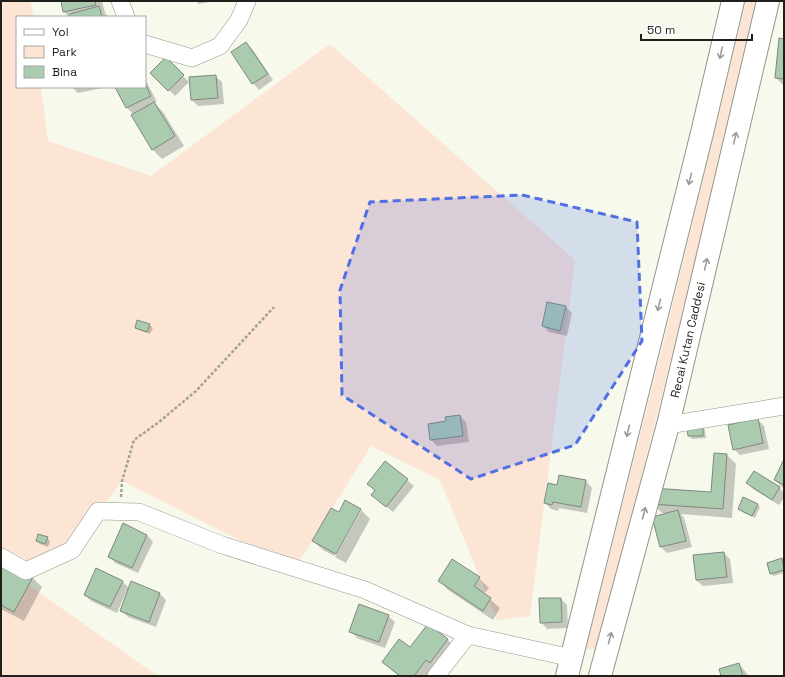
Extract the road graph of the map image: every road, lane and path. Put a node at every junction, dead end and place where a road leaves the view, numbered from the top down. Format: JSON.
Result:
{"nodes":[{"id":1,"x":120,"y":1,"type":"edge"},
{"id":2,"x":247,"y":1,"type":"edge"},
{"id":3,"x":733,"y":1,"type":"edge"},
{"id":4,"x":768,"y":1,"type":"edge"},
{"id":5,"x":126,"y":16,"type":"edge"},
{"id":6,"x":146,"y":44,"type":"edge"},
{"id":7,"x":274,"y":307,"type":"dead end"},
{"id":8,"x":784,"y":406,"type":"edge"},
{"id":9,"x":668,"y":425,"type":"junction"},
{"id":10,"x":120,"y":511,"type":"junction"},
{"id":11,"x":1,"y":557,"type":"edge"},
{"id":12,"x":468,"y":635,"type":"junction"},
{"id":13,"x":569,"y":667,"type":"edge"},
{"id":14,"x":436,"y":676,"type":"edge"},
{"id":15,"x":600,"y":676,"type":"edge"}],
"edges":[{"from":1,"to":5,"type":"street"},
{"from":2,"to":6,"type":"street"},
{"from":3,"to":13,"type":"main road","one_way":true},
{"from":9,"to":4,"type":"main road","name":"Recai Kutan Caddesi","one_way":true},
{"from":7,"to":10,"type":"path"},
{"from":8,"to":9,"type":"street"},
{"from":15,"to":9,"type":"main road","name":"Recai Kutan Caddesi","one_way":true},
{"from":10,"to":11,"type":"street"},
{"from":10,"to":12,"type":"street"},
{"from":12,"to":13,"type":"street"},
{"from":12,"to":14,"type":"street"}]}
